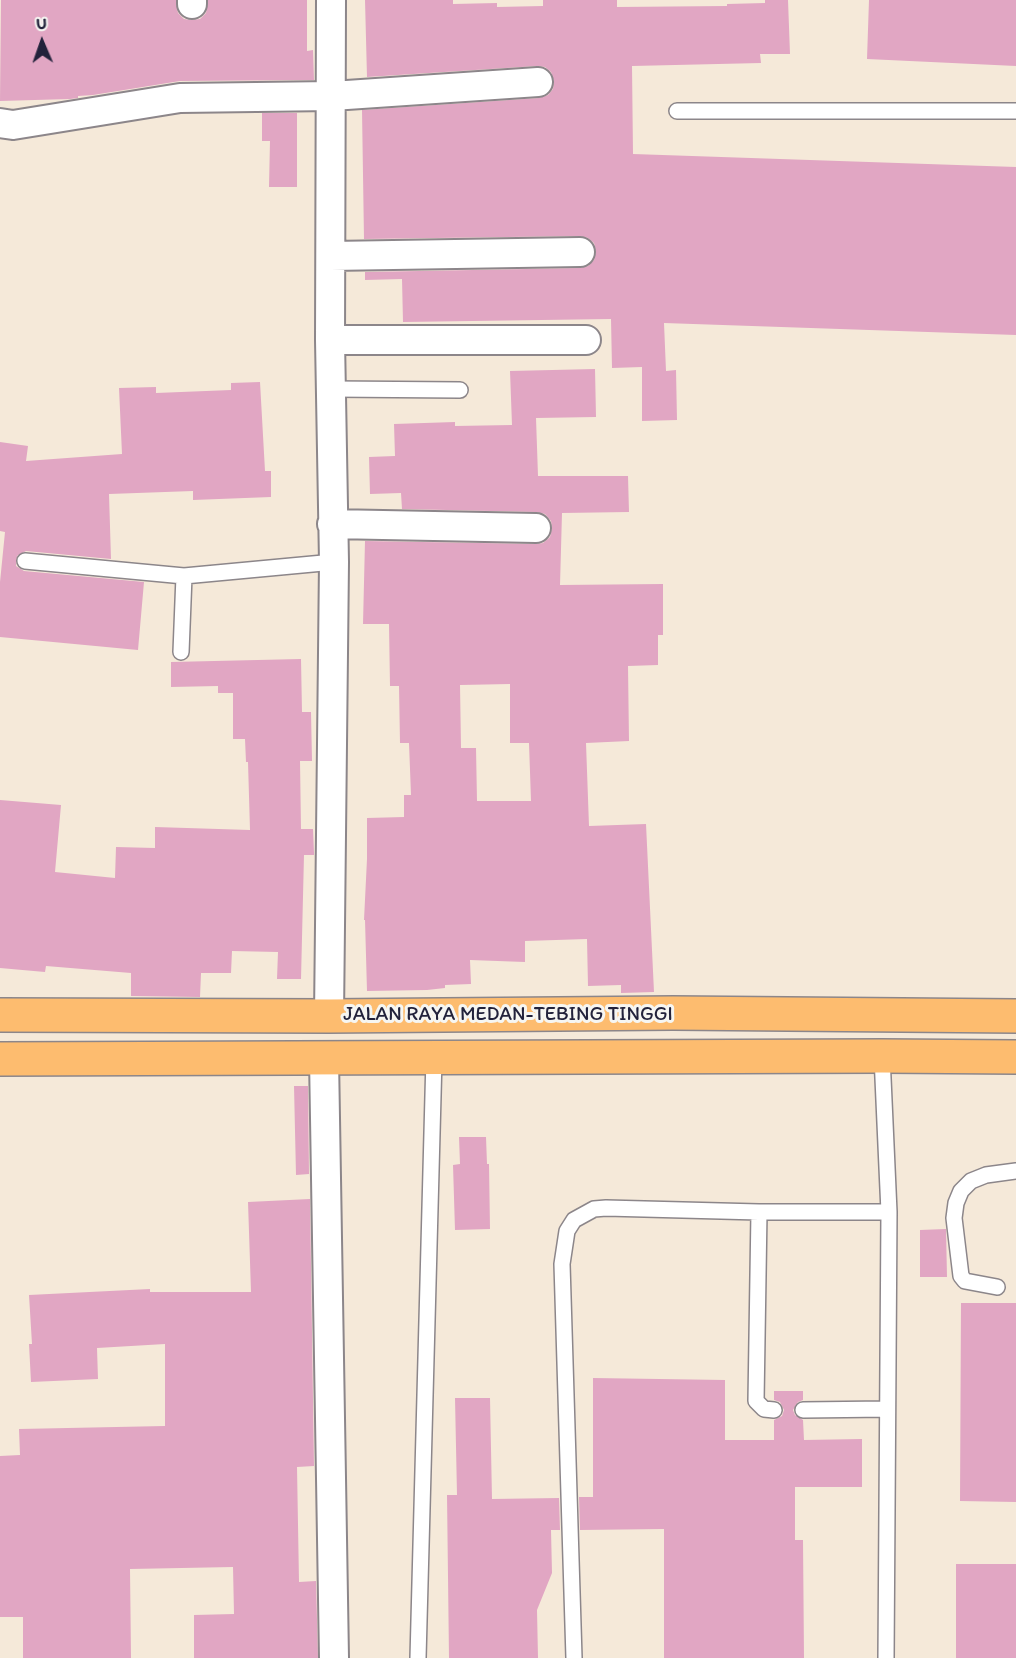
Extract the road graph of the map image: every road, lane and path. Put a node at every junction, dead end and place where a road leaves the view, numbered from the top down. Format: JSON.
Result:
{"nodes":[{"id":1,"x":331,"y":0,"type":"edge"},
{"id":2,"x":538,"y":82,"type":"dead end"},
{"id":3,"x":332,"y":96,"type":"junction"},
{"id":4,"x":678,"y":111,"type":"dead end"},
{"id":5,"x":1016,"y":111,"type":"edge"},
{"id":6,"x":0,"y":123,"type":"edge"},
{"id":7,"x":580,"y":252,"type":"dead end"},
{"id":8,"x":331,"y":256,"type":"junction"},
{"id":9,"x":330,"y":340,"type":"junction"},
{"id":10,"x":586,"y":340,"type":"dead end"},
{"id":11,"x":331,"y":389,"type":"junction"},
{"id":12,"x":460,"y":390,"type":"dead end"},
{"id":13,"x":332,"y":524,"type":"junction"},
{"id":14,"x":536,"y":528,"type":"dead end"},
{"id":15,"x":25,"y":561,"type":"dead end"},
{"id":16,"x":334,"y":562,"type":"junction"},
{"id":17,"x":184,"y":576,"type":"junction"},
{"id":18,"x":181,"y":652,"type":"dead end"},
{"id":19,"x":0,"y":1015,"type":"edge"},
{"id":20,"x":1016,"y":1016,"type":"edge"},
{"id":21,"x":329,"y":1017,"type":"junction"},
{"id":22,"x":882,"y":1056,"type":"junction"},
{"id":23,"x":324,"y":1058,"type":"junction"},
{"id":24,"x":434,"y":1058,"type":"junction"},
{"id":25,"x":1016,"y":1058,"type":"edge"},
{"id":26,"x":0,"y":1059,"type":"edge"},
{"id":27,"x":1016,"y":1172,"type":"edge"},
{"id":28,"x":759,"y":1212,"type":"junction"},
{"id":29,"x":889,"y":1212,"type":"junction"},
{"id":30,"x":997,"y":1287,"type":"dead end"},
{"id":31,"x":887,"y":1409,"type":"junction"},
{"id":32,"x":774,"y":1410,"type":"dead end"},
{"id":33,"x":803,"y":1410,"type":"dead end"},
{"id":34,"x":334,"y":1658,"type":"edge"},
{"id":35,"x":418,"y":1658,"type":"edge"},
{"id":36,"x":574,"y":1658,"type":"edge"},
{"id":37,"x":886,"y":1658,"type":"edge"}],
"edges":[{"from":1,"to":3,"type":"street"},
{"from":2,"to":3,"type":"street"},
{"from":3,"to":6,"type":"street"},
{"from":3,"to":8,"type":"street"},
{"from":4,"to":5,"type":"lane"},
{"from":7,"to":8,"type":"street"},
{"from":8,"to":9,"type":"street"},
{"from":9,"to":10,"type":"street"},
{"from":9,"to":11,"type":"street"},
{"from":11,"to":12,"type":"lane"},
{"from":11,"to":13,"type":"street"},
{"from":13,"to":14,"type":"street"},
{"from":13,"to":16,"type":"street"},
{"from":15,"to":17,"type":"lane"},
{"from":16,"to":17,"type":"lane"},
{"from":16,"to":21,"type":"street"},
{"from":17,"to":18,"type":"lane"},
{"from":19,"to":21,"type":"highway","name":"JALAN RAYA MEDAN-TEBING TINGGI"},
{"from":20,"to":21,"type":"highway","name":"JALAN RAYA MEDAN-TEBING TINGGI"},
{"from":22,"to":24,"type":"highway"},
{"from":22,"to":25,"type":"highway"},
{"from":22,"to":29,"type":"lane"},
{"from":23,"to":24,"type":"highway"},
{"from":23,"to":26,"type":"highway"},
{"from":23,"to":34,"type":"street"},
{"from":24,"to":35,"type":"lane"},
{"from":27,"to":30,"type":"lane"},
{"from":28,"to":29,"type":"lane"},
{"from":28,"to":32,"type":"lane"},
{"from":28,"to":36,"type":"lane"},
{"from":29,"to":31,"type":"lane"},
{"from":31,"to":33,"type":"lane"},
{"from":31,"to":37,"type":"lane"}]}
